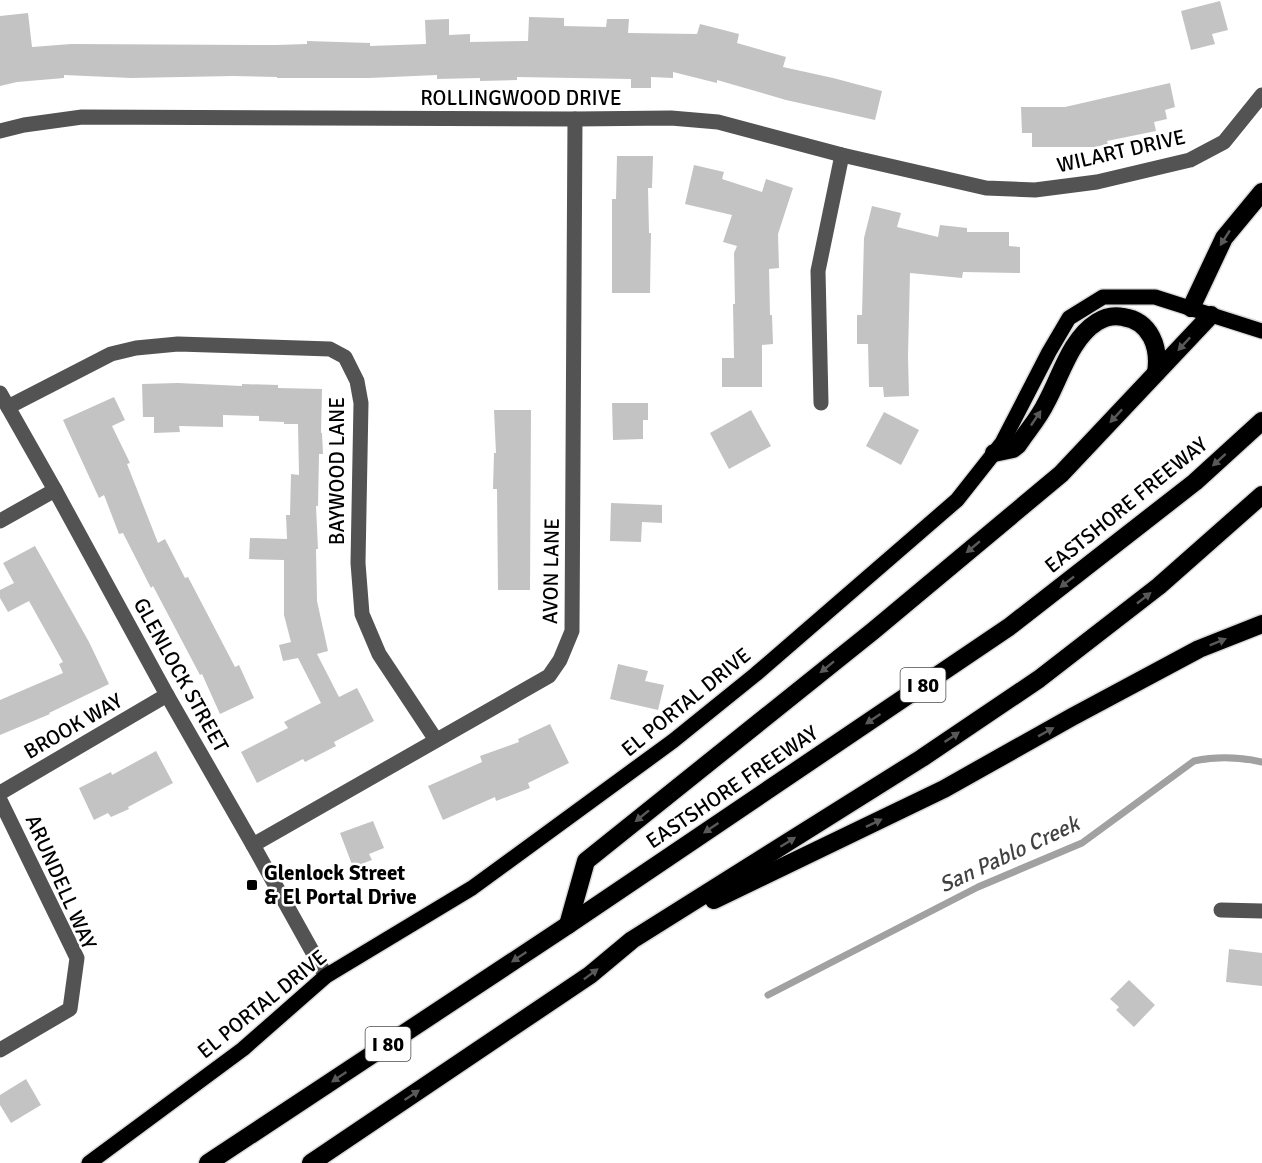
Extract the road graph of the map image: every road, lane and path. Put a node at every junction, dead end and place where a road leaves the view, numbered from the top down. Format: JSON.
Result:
{"nodes":[{"id":1,"x":1262,"y":95,"type":"edge"},
{"id":2,"x":575,"y":119,"type":"junction"},
{"id":3,"x":0,"y":130,"type":"edge"},
{"id":4,"x":842,"y":155,"type":"junction"},
{"id":5,"x":1035,"y":190,"type":"joint"},
{"id":6,"x":1262,"y":192,"type":"edge"},
{"id":7,"x":1191,"y":308,"type":"junction"},
{"id":8,"x":1211,"y":315,"type":"junction"},
{"id":9,"x":1262,"y":331,"type":"edge"},
{"id":10,"x":1156,"y":373,"type":"junction"},
{"id":11,"x":0,"y":393,"type":"edge"},
{"id":12,"x":820,"y":403,"type":"dead end"},
{"id":13,"x":8,"y":407,"type":"junction"},
{"id":14,"x":1262,"y":421,"type":"edge"},
{"id":15,"x":994,"y":453,"type":"junction"},
{"id":16,"x":56,"y":490,"type":"junction"},
{"id":17,"x":1262,"y":495,"type":"edge"},
{"id":18,"x":0,"y":521,"type":"edge"},
{"id":19,"x":1262,"y":624,"type":"edge"},
{"id":20,"x":167,"y":695,"type":"junction"},
{"id":21,"x":436,"y":740,"type":"junction"},
{"id":22,"x":0,"y":793,"type":"edge"},
{"id":23,"x":0,"y":800,"type":"edge"},
{"id":24,"x":253,"y":845,"type":"junction"},
{"id":25,"x":1221,"y":910,"type":"dead end"},
{"id":26,"x":1262,"y":911,"type":"edge"},
{"id":27,"x":568,"y":925,"type":"junction"},
{"id":28,"x":632,"y":940,"type":"junction"},
{"id":29,"x":326,"y":976,"type":"junction"},
{"id":30,"x":0,"y":1050,"type":"edge"},
{"id":31,"x":89,"y":1163,"type":"edge"},
{"id":32,"x":208,"y":1163,"type":"edge"},
{"id":33,"x":311,"y":1163,"type":"edge"}],
"edges":[{"from":1,"to":5,"type":"street","name":"WILART DRIVE"},
{"from":2,"to":3,"type":"street","name":"ROLLINGWOOD DRIVE"},
{"from":2,"to":4,"type":"street","name":"ROLLINGWOOD DRIVE"},
{"from":2,"to":21,"type":"street","name":"AVON LANE"},
{"from":4,"to":5,"type":"street","name":"ROLLINGWOOD DRIVE"},
{"from":4,"to":12,"type":"street"},
{"from":6,"to":7,"type":"highway","one_way":true},
{"from":7,"to":8,"type":"main road","name":"EL PORTAL DRIVE"},
{"from":7,"to":15,"type":"main road","name":"EL PORTAL DRIVE"},
{"from":8,"to":9,"type":"main road","name":"EL PORTAL DRIVE"},
{"from":8,"to":10,"type":"highway","one_way":true},
{"from":15,"to":10,"type":"highway","one_way":true},
{"from":10,"to":27,"type":"highway","one_way":true},
{"from":11,"to":13,"type":"street","name":"GLENLOCK STREET"},
{"from":13,"to":16,"type":"street","name":"GLENLOCK STREET"},
{"from":13,"to":21,"type":"street","name":"BAYWOOD LANE"},
{"from":14,"to":27,"type":"highway","name":"EASTSHORE FREEWAY","number":"I 80","one_way":true},
{"from":15,"to":29,"type":"main road","name":"EL PORTAL DRIVE"},
{"from":16,"to":18,"type":"street"},
{"from":16,"to":20,"type":"street","name":"GLENLOCK STREET"},
{"from":28,"to":17,"type":"highway","number":"I 80","one_way":true},
{"from":28,"to":19,"type":"highway","one_way":true},
{"from":20,"to":22,"type":"street","name":"BROOK WAY"},
{"from":20,"to":24,"type":"street","name":"GLENLOCK STREET"},
{"from":21,"to":24,"type":"street","name":"AVON LANE"},
{"from":23,"to":30,"type":"street","name":"ARUNDELL WAY"},
{"from":24,"to":29,"type":"street","name":"GLENLOCK STREET"},
{"from":25,"to":26,"type":"street"},
{"from":27,"to":32,"type":"highway","name":"EASTSHORE FREEWAY","number":"I 80","one_way":true},
{"from":33,"to":28,"type":"highway","number":"I 80","one_way":true},
{"from":29,"to":31,"type":"main road","name":"EL PORTAL DRIVE"}]}
